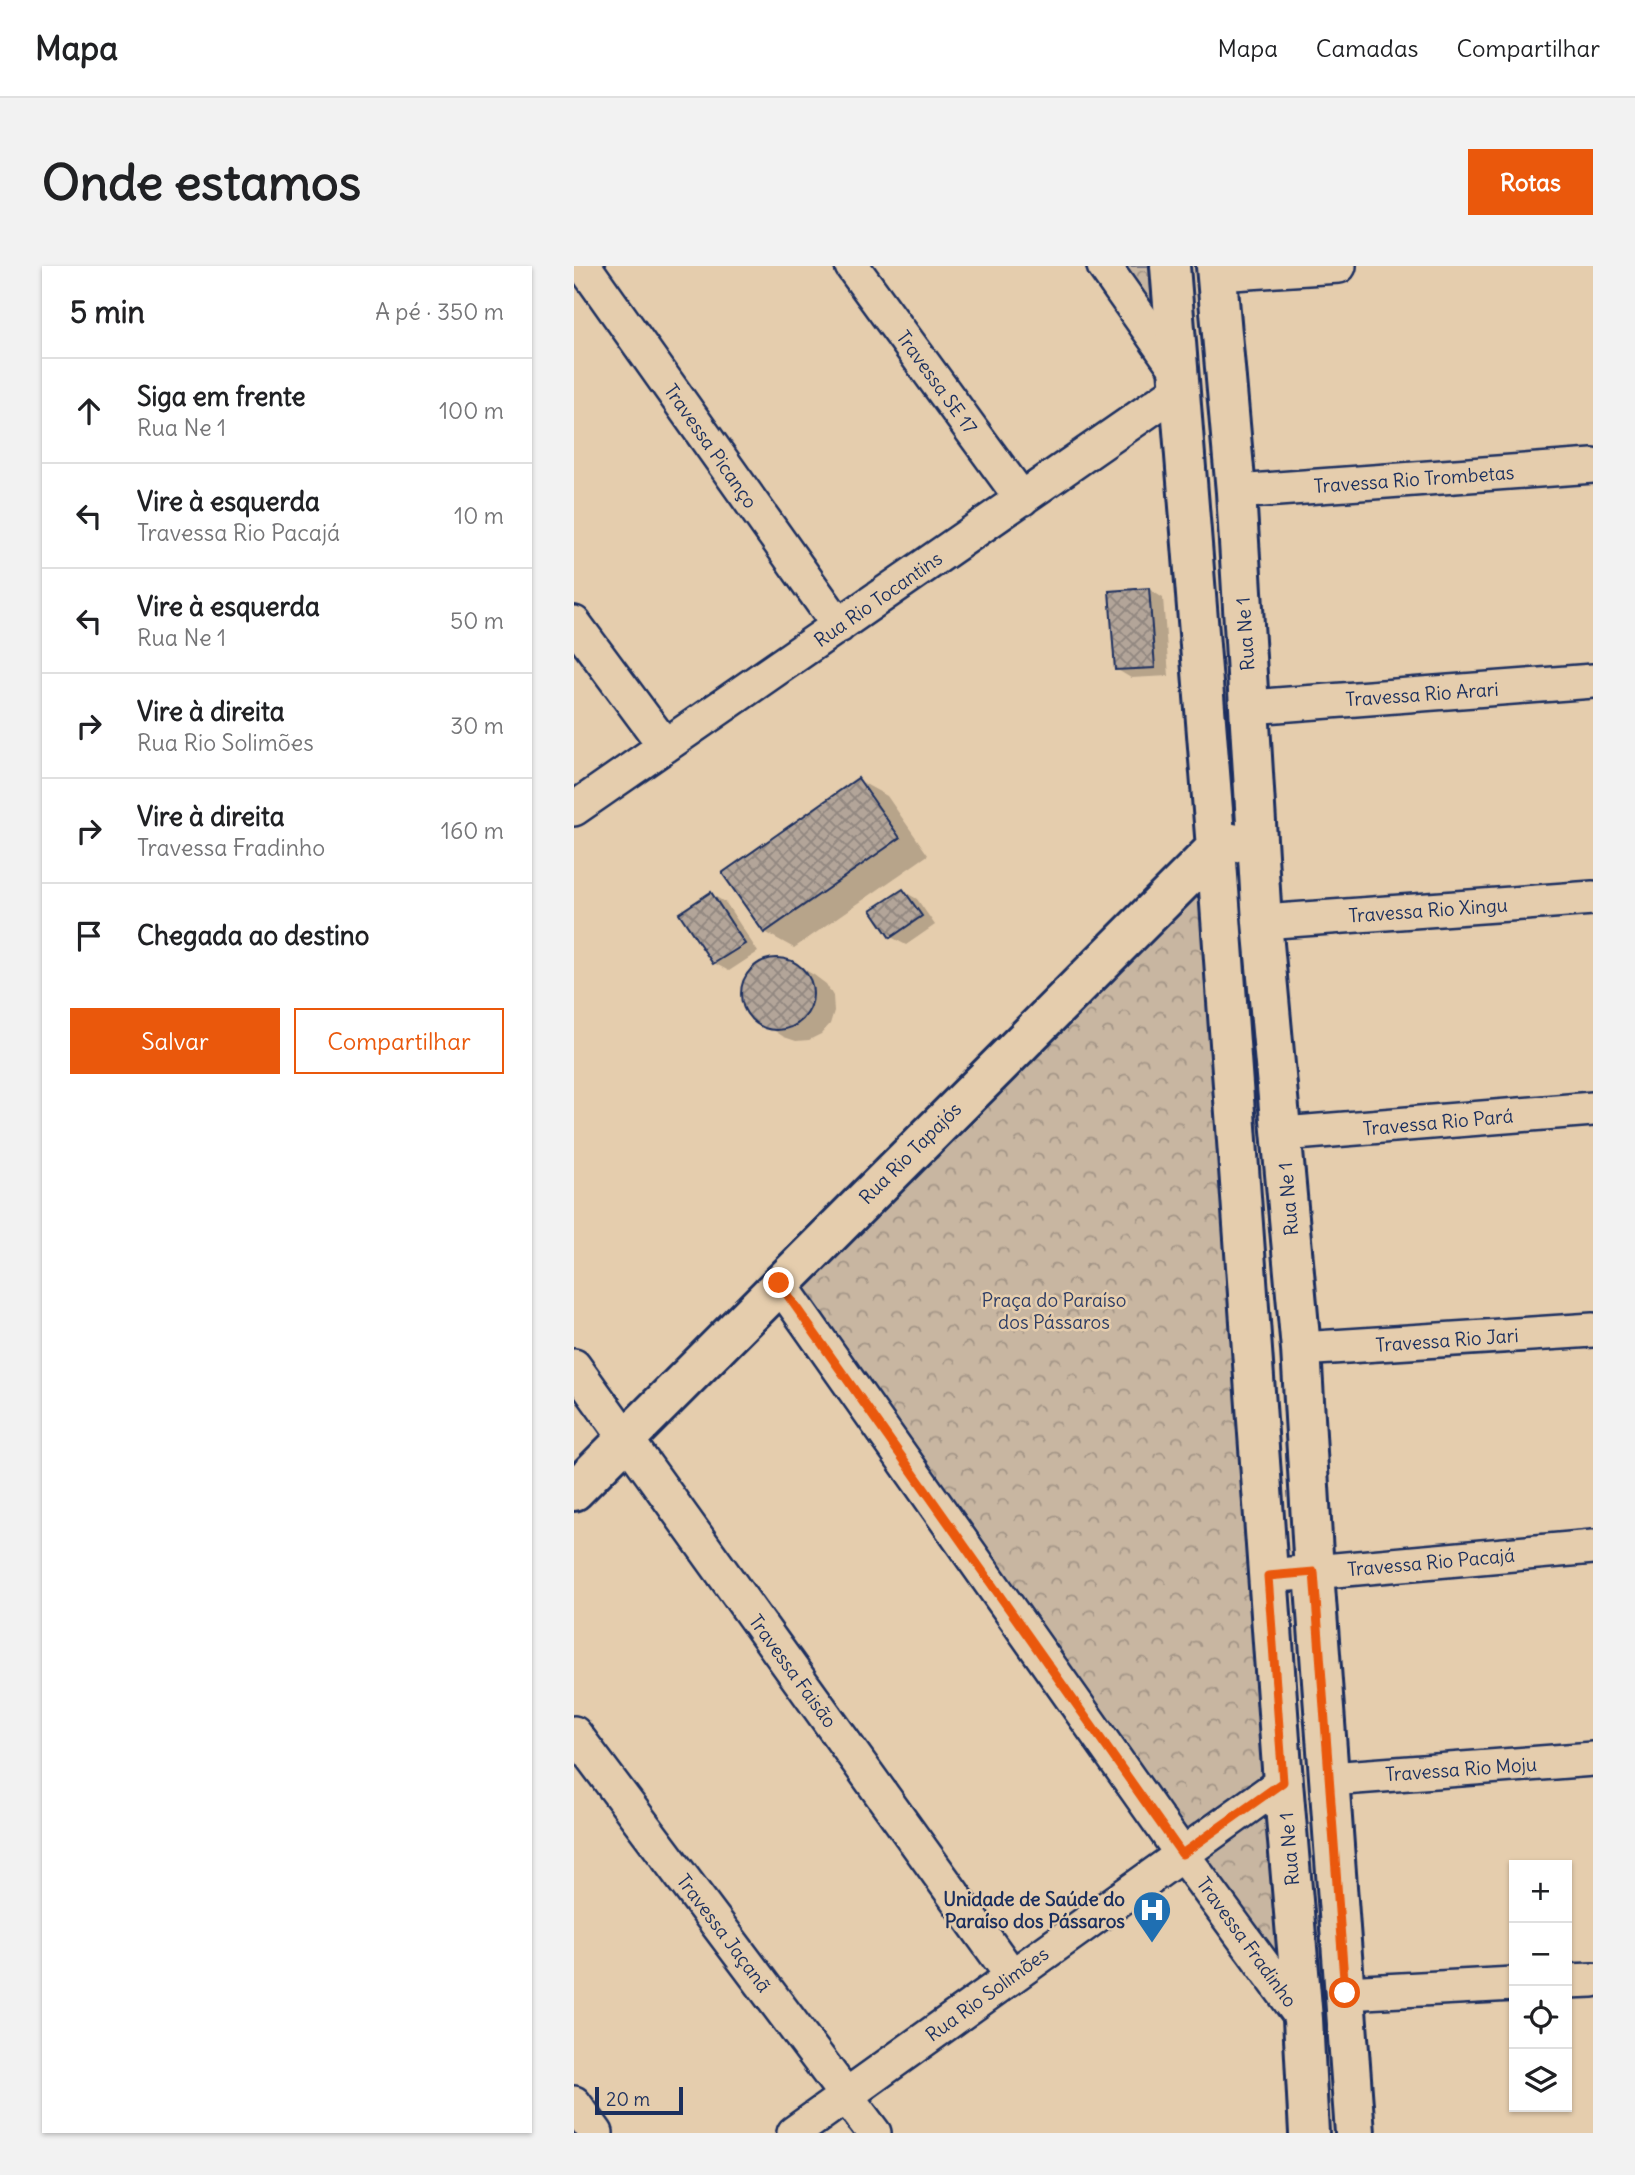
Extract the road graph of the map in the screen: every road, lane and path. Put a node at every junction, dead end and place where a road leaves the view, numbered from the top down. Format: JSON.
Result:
{"nodes":[{"id":1,"x":584,"y":266,"type":"edge"},
{"id":2,"x":852,"y":266,"type":"edge"},
{"id":3,"x":1104,"y":266,"type":"edge"},
{"id":4,"x":1170,"y":266,"type":"edge"},
{"id":5,"x":1339,"y":266,"type":"edge"},
{"id":6,"x":1216,"y":270,"type":"edge"},
{"id":7,"x":1181,"y":381,"type":"junction"},
{"id":8,"x":1593,"y":466,"type":"edge"},
{"id":9,"x":1236,"y":492,"type":"junction"},
{"id":10,"x":1022,"y":499,"type":"junction"},
{"id":11,"x":574,"y":623,"type":"edge"},
{"id":12,"x":839,"y":626,"type":"junction"},
{"id":13,"x":1593,"y":681,"type":"edge"},
{"id":14,"x":1250,"y":707,"type":"junction"},
{"id":15,"x":665,"y":746,"type":"junction"},
{"id":16,"x":574,"y":809,"type":"edge"},
{"id":17,"x":1258,"y":836,"type":"junction"},
{"id":18,"x":1216,"y":848,"type":"junction"},
{"id":19,"x":1593,"y":898,"type":"edge"},
{"id":20,"x":1262,"y":922,"type":"junction"},
{"id":21,"x":1593,"y":1109,"type":"edge"},
{"id":22,"x":1283,"y":1134,"type":"junction"},
{"id":23,"x":779,"y":1283,"type":"junction"},
{"id":24,"x":1593,"y":1330,"type":"edge"},
{"id":25,"x":1301,"y":1349,"type":"junction"},
{"id":26,"x":574,"y":1366,"type":"edge"},
{"id":27,"x":626,"y":1439,"type":"junction"},
{"id":28,"x":574,"y":1491,"type":"edge"},
{"id":29,"x":1593,"y":1547,"type":"edge"},
{"id":30,"x":1314,"y":1572,"type":"junction"},
{"id":31,"x":1268,"y":1576,"type":"junction"},
{"id":32,"x":574,"y":1733,"type":"edge"},
{"id":33,"x":1593,"y":1759,"type":"edge"},
{"id":34,"x":1330,"y":1779,"type":"junction"},
{"id":35,"x":1283,"y":1782,"type":"junction"},
{"id":36,"x":1182,"y":1854,"type":"junction"},
{"id":37,"x":1012,"y":1976,"type":"junction"},
{"id":38,"x":1593,"y":1980,"type":"edge"},
{"id":39,"x":1572,"y":1981,"type":"edge"},
{"id":40,"x":1509,"y":1984,"type":"edge"},
{"id":41,"x":1345,"y":1993,"type":"junction"},
{"id":42,"x":1303,"y":2019,"type":"junction"},
{"id":43,"x":847,"y":2095,"type":"junction"},
{"id":44,"x":574,"y":2103,"type":"edge"},
{"id":45,"x":1303,"y":2129,"type":"edge"},
{"id":46,"x":596,"y":2133,"type":"edge"},
{"id":47,"x":794,"y":2133,"type":"edge"},
{"id":48,"x":874,"y":2133,"type":"edge"},
{"id":49,"x":1355,"y":2133,"type":"edge"}],
"edges":[{"from":1,"to":12,"type":"street","name":"Travessa Picanço"},
{"from":2,"to":10,"type":"street","name":"Travessa SE 17"},
{"from":3,"to":7,"type":"street"},
{"from":4,"to":7,"type":"street","name":"Rua Ne 1"},
{"from":5,"to":6,"type":"street"},
{"from":6,"to":9,"type":"street","name":"Rua Ne 1"},
{"from":7,"to":10,"type":"street","name":"Rua Rio Tocantins"},
{"from":7,"to":18,"type":"street","name":"Rua Ne 1"},
{"from":8,"to":9,"type":"street","name":"Travessa Rio Trombetas"},
{"from":9,"to":14,"type":"street","name":"Rua Ne 1"},
{"from":10,"to":12,"type":"street","name":"Rua Rio Tocantins"},
{"from":11,"to":15,"type":"street"},
{"from":12,"to":15,"type":"street","name":"Rua Rio Tocantins"},
{"from":13,"to":14,"type":"street","name":"Travessa Rio Arari"},
{"from":14,"to":17,"type":"street","name":"Rua Ne 1"},
{"from":15,"to":16,"type":"street","name":"Rua Rio Tocantins"},
{"from":17,"to":18,"type":"street","name":"Rua Rio Tapajós"},
{"from":17,"to":20,"type":"street","name":"Rua Ne 1"},
{"from":18,"to":23,"type":"street","name":"Rua Rio Tapajós"},
{"from":18,"to":31,"type":"street","name":"Rua Ne 1"},
{"from":19,"to":20,"type":"street","name":"Travessa Rio Xingu"},
{"from":20,"to":22,"type":"street","name":"Rua Ne 1"},
{"from":21,"to":22,"type":"street","name":"Travessa Rio Pará"},
{"from":22,"to":25,"type":"street","name":"Rua Ne 1"},
{"from":23,"to":27,"type":"street","name":"Rua Rio Tapajós"},
{"from":23,"to":36,"type":"street","name":"Travessa Fradinho"},
{"from":24,"to":25,"type":"street","name":"Travessa Rio Jari"},
{"from":25,"to":30,"type":"street","name":"Rua Ne 1"},
{"from":26,"to":27,"type":"street","name":"Travessa Faisão"},
{"from":27,"to":28,"type":"street","name":"Rua Rio Tapajós"},
{"from":27,"to":37,"type":"street","name":"Travessa Faisão"},
{"from":29,"to":30,"type":"street","name":"Travessa Rio Pacajá"},
{"from":30,"to":31,"type":"street","name":"Travessa Rio Pacajá"},
{"from":30,"to":34,"type":"street","name":"Rua Ne 1"},
{"from":31,"to":35,"type":"street","name":"Rua Ne 1"},
{"from":32,"to":43,"type":"street","name":"Travessa Jaçanã"},
{"from":33,"to":34,"type":"street","name":"Travessa Rio Moju"},
{"from":34,"to":41,"type":"street","name":"Rua Ne 1"},
{"from":35,"to":36,"type":"street","name":"Rua Rio Solimões"},
{"from":35,"to":42,"type":"street","name":"Rua Ne 1"},
{"from":36,"to":37,"type":"street","name":"Rua Rio Solimões"},
{"from":36,"to":42,"type":"street","name":"Travessa Fradinho"},
{"from":37,"to":43,"type":"street","name":"Rua Rio Solimões"},
{"from":38,"to":39,"type":"street"},
{"from":40,"to":41,"type":"street"},
{"from":41,"to":49,"type":"street","name":"Rua Ne 1"},
{"from":42,"to":45,"type":"street","name":"Rua Ne 1"},
{"from":43,"to":47,"type":"street","name":"Rua Rio Solimões"},
{"from":43,"to":48,"type":"street","name":"Travessa Jaçanã"},
{"from":44,"to":46,"type":"street"}]}
